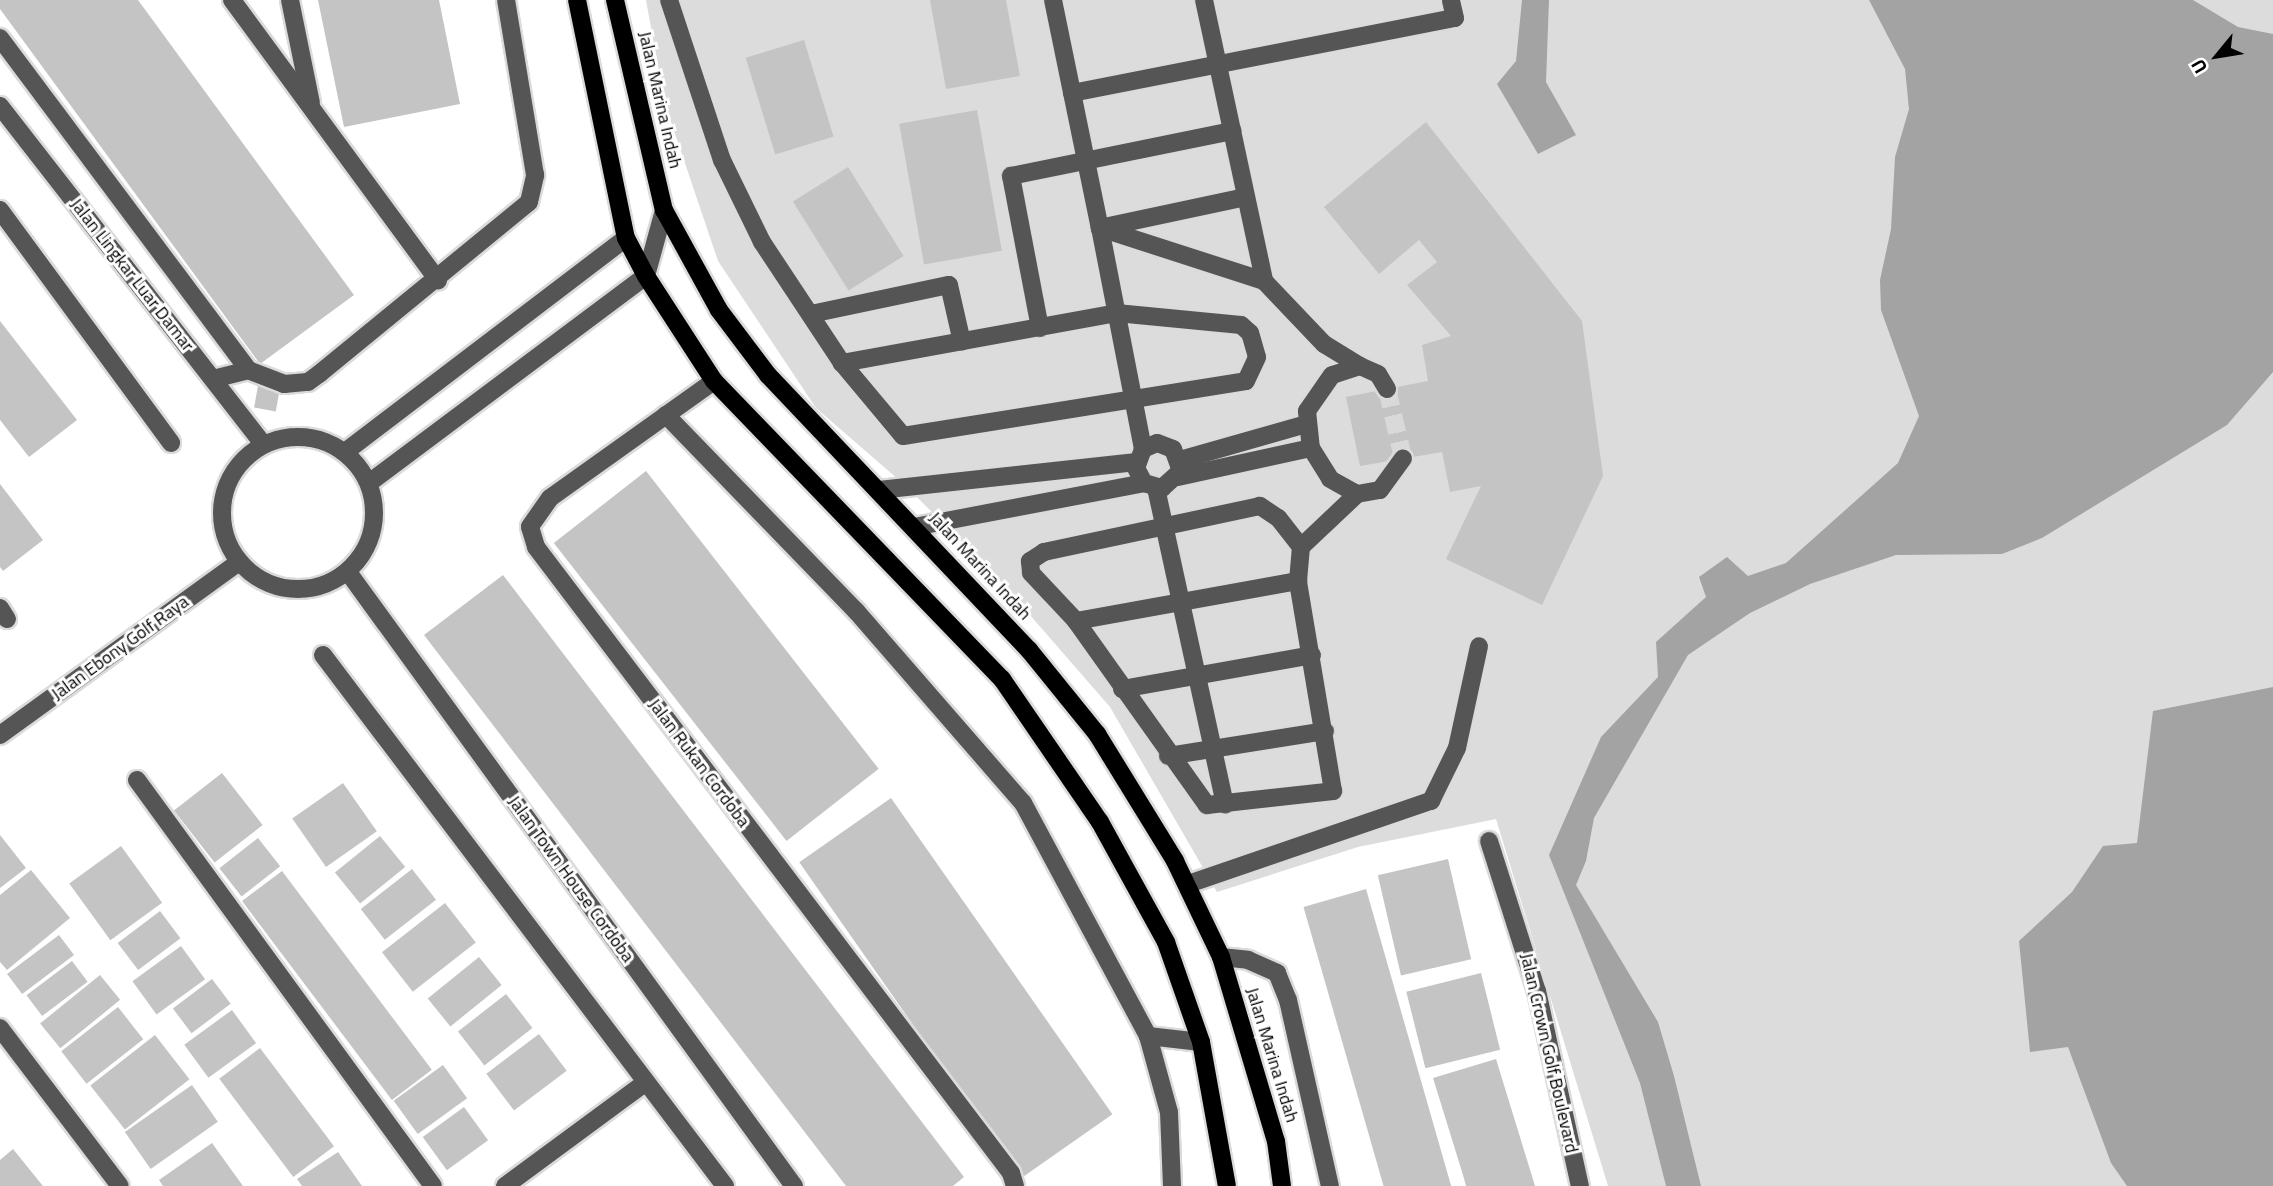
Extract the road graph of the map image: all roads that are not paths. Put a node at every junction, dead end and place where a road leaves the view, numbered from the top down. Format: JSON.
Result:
{"nodes":[{"id":1,"x":232,"y":0,"type":"edge"},
{"id":2,"x":290,"y":0,"type":"edge"},
{"id":3,"x":506,"y":0,"type":"edge"},
{"id":4,"x":577,"y":0,"type":"edge"},
{"id":5,"x":615,"y":0,"type":"edge"},
{"id":6,"x":669,"y":0,"type":"edge"},
{"id":7,"x":1053,"y":0,"type":"edge"},
{"id":8,"x":1204,"y":0,"type":"edge"},
{"id":9,"x":1451,"y":0,"type":"edge"},
{"id":10,"x":0,"y":38,"type":"edge"},
{"id":11,"x":1218,"y":65,"type":"junction"},
{"id":12,"x":1072,"y":93,"type":"junction"},
{"id":13,"x":0,"y":106,"type":"edge"},
{"id":14,"x":312,"y":108,"type":"junction"},
{"id":15,"x":1231,"y":131,"type":"junction"},
{"id":16,"x":1086,"y":160,"type":"junction"},
{"id":17,"x":1246,"y":197,"type":"junction"},
{"id":18,"x":0,"y":210,"type":"edge"},
{"id":19,"x":664,"y":210,"type":"junction"},
{"id":20,"x":1100,"y":228,"type":"junction"},
{"id":21,"x":626,"y":238,"type":"junction"},
{"id":22,"x":646,"y":276,"type":"junction"},
{"id":23,"x":438,"y":281,"type":"junction"},
{"id":24,"x":1264,"y":281,"type":"junction"},
{"id":25,"x":1117,"y":313,"type":"junction"},
{"id":26,"x":811,"y":314,"type":"junction"},
{"id":27,"x":1040,"y":328,"type":"junction"},
{"id":28,"x":962,"y":342,"type":"junction"},
{"id":29,"x":842,"y":363,"type":"junction"},
{"id":30,"x":1360,"y":366,"type":"junction"},
{"id":31,"x":248,"y":370,"type":"junction"},
{"id":32,"x":212,"y":379,"type":"junction"},
{"id":33,"x":714,"y":381,"type":"junction"},
{"id":34,"x":1387,"y":389,"type":"tunnel mouth"},
{"id":35,"x":1132,"y":403,"type":"junction"},
{"id":36,"x":667,"y":415,"type":"junction"},
{"id":37,"x":1306,"y":424,"type":"junction"},
{"id":38,"x":171,"y":443,"type":"dead end"},
{"id":39,"x":264,"y":444,"type":"junction"},
{"id":40,"x":1311,"y":448,"type":"junction"},
{"id":41,"x":345,"y":452,"type":"junction"},
{"id":42,"x":1140,"y":456,"type":"junction"},
{"id":43,"x":1403,"y":458,"type":"dead end"},
{"id":44,"x":1179,"y":468,"type":"junction"},
{"id":45,"x":369,"y":483,"type":"junction"},
{"id":46,"x":1150,"y":485,"type":"junction"},
{"id":47,"x":879,"y":490,"type":"junction"},
{"id":48,"x":1357,"y":494,"type":"junction"},
{"id":49,"x":1167,"y":525,"type":"junction"},
{"id":50,"x":914,"y":527,"type":"junction"},
{"id":51,"x":1300,"y":547,"type":"junction"},
{"id":52,"x":239,"y":562,"type":"junction"},
{"id":53,"x":348,"y":572,"type":"junction"},
{"id":54,"x":1298,"y":581,"type":"junction"},
{"id":55,"x":1182,"y":599,"type":"junction"},
{"id":56,"x":1076,"y":621,"type":"junction"},
{"id":57,"x":1479,"y":646,"type":"dead end"},
{"id":58,"x":323,"y":655,"type":"dead end"},
{"id":59,"x":1312,"y":655,"type":"junction"},
{"id":60,"x":1198,"y":676,"type":"junction"},
{"id":61,"x":1122,"y":689,"type":"junction"},
{"id":62,"x":1325,"y":731,"type":"junction"},
{"id":63,"x":0,"y":735,"type":"edge"},
{"id":64,"x":1215,"y":750,"type":"junction"},
{"id":65,"x":1168,"y":755,"type":"junction"},
{"id":66,"x":137,"y":779,"type":"dead end"},
{"id":67,"x":1225,"y":805,"type":"junction"},
{"id":68,"x":1489,"y":841,"type":"dead end"},
{"id":69,"x":1188,"y":884,"type":"junction"},
{"id":70,"x":1221,"y":957,"type":"junction"},
{"id":71,"x":0,"y":1028,"type":"edge"},
{"id":72,"x":1148,"y":1036,"type":"junction"},
{"id":73,"x":1201,"y":1042,"type":"junction"},
{"id":74,"x":646,"y":1082,"type":"junction"},
{"id":75,"x":120,"y":1186,"type":"edge"},
{"id":76,"x":433,"y":1186,"type":"edge"},
{"id":77,"x":505,"y":1186,"type":"edge"},
{"id":78,"x":725,"y":1186,"type":"edge"},
{"id":79,"x":794,"y":1186,"type":"edge"},
{"id":80,"x":1015,"y":1186,"type":"edge"},
{"id":81,"x":1172,"y":1186,"type":"edge"},
{"id":82,"x":1227,"y":1186,"type":"edge"},
{"id":83,"x":1282,"y":1186,"type":"edge"},
{"id":84,"x":1330,"y":1186,"type":"edge"},
{"id":85,"x":1580,"y":1186,"type":"edge"}],
"edges":[{"from":1,"to":14,"type":"street"},
{"from":2,"to":14,"type":"street"},
{"from":3,"to":23,"type":"street"},
{"from":4,"to":21,"type":"main road"},
{"from":5,"to":19,"type":"main road","name":"Jalan Marina Indah"},
{"from":6,"to":26,"type":"street"},
{"from":7,"to":12,"type":"street"},
{"from":8,"to":11,"type":"street"},
{"from":9,"to":11,"type":"street"},
{"from":10,"to":31,"type":"street"},
{"from":11,"to":12,"type":"street"},
{"from":11,"to":15,"type":"street"},
{"from":12,"to":16,"type":"street"},
{"from":13,"to":32,"type":"street","name":"Jalan Lingkar Luar Damar"},
{"from":14,"to":23,"type":"street"},
{"from":15,"to":16,"type":"street"},
{"from":15,"to":17,"type":"street"},
{"from":16,"to":20,"type":"street"},
{"from":16,"to":27,"type":"street"},
{"from":17,"to":20,"type":"street"},
{"from":17,"to":24,"type":"street"},
{"from":18,"to":38,"type":"street"},
{"from":19,"to":22,"type":"street"},
{"from":19,"to":47,"type":"main road","name":"Jalan Marina Indah"},
{"from":20,"to":24,"type":"street"},
{"from":20,"to":25,"type":"street"},
{"from":21,"to":22,"type":"main road"},
{"from":21,"to":41,"type":"street"},
{"from":22,"to":33,"type":"main road"},
{"from":22,"to":45,"type":"street"},
{"from":23,"to":31,"type":"street"},
{"from":24,"to":30,"type":"street"},
{"from":25,"to":27,"type":"street"},
{"from":25,"to":35,"type":"street"},
{"from":25,"to":35,"type":"street"},
{"from":26,"to":28,"type":"street"},
{"from":26,"to":29,"type":"street"},
{"from":27,"to":28,"type":"street"},
{"from":28,"to":29,"type":"street"},
{"from":29,"to":35,"type":"street"},
{"from":30,"to":34,"type":"street"},
{"from":30,"to":37,"type":"street"},
{"from":31,"to":32,"type":"street"},
{"from":32,"to":39,"type":"street","name":"Jalan Lingkar Luar Damar"},
{"from":33,"to":36,"type":"street","name":"Jalan Rukan Cordoba"},
{"from":33,"to":73,"type":"main road"},
{"from":35,"to":42,"type":"street"},
{"from":36,"to":72,"type":"street"},
{"from":36,"to":80,"type":"street","name":"Jalan Rukan Cordoba"},
{"from":37,"to":40,"type":"street"},
{"from":37,"to":44,"type":"street"},
{"from":39,"to":41,"type":"street"},
{"from":39,"to":52,"type":"street"},
{"from":40,"to":44,"type":"street"},
{"from":40,"to":48,"type":"street"},
{"from":41,"to":45,"type":"street"},
{"from":42,"to":44,"type":"street"},
{"from":42,"to":46,"type":"street"},
{"from":42,"to":47,"type":"street"},
{"from":43,"to":48,"type":"street"},
{"from":44,"to":46,"type":"street"},
{"from":45,"to":53,"type":"street"},
{"from":46,"to":49,"type":"street"},
{"from":46,"to":50,"type":"street"},
{"from":47,"to":50,"type":"main road","name":"Jalan Marina Indah"},
{"from":48,"to":51,"type":"street"},
{"from":49,"to":51,"type":"street"},
{"from":49,"to":55,"type":"street"},
{"from":49,"to":56,"type":"street"},
{"from":50,"to":69,"type":"main road","name":"Jalan Marina Indah"},
{"from":51,"to":54,"type":"street"},
{"from":52,"to":53,"type":"street"},
{"from":52,"to":63,"type":"street","name":"Jalan Ebony Golf Raya"},
{"from":53,"to":79,"type":"street","name":"Jalan Town House Cordoba"},
{"from":54,"to":55,"type":"street"},
{"from":54,"to":59,"type":"street"},
{"from":55,"to":56,"type":"street"},
{"from":55,"to":60,"type":"street"},
{"from":56,"to":61,"type":"street"},
{"from":57,"to":69,"type":"street"},
{"from":58,"to":74,"type":"street"},
{"from":59,"to":60,"type":"street"},
{"from":59,"to":62,"type":"street"},
{"from":60,"to":61,"type":"street"},
{"from":60,"to":64,"type":"street"},
{"from":61,"to":65,"type":"street"},
{"from":62,"to":64,"type":"street"},
{"from":62,"to":67,"type":"street"},
{"from":64,"to":65,"type":"street"},
{"from":64,"to":67,"type":"street"},
{"from":65,"to":67,"type":"street"},
{"from":66,"to":76,"type":"street"},
{"from":68,"to":85,"type":"street","name":"Jalan Crown Golf Boulevard"},
{"from":69,"to":70,"type":"main road","name":"Jalan Marina Indah"},
{"from":70,"to":83,"type":"main road","name":"Jalan Marina Indah"},
{"from":70,"to":84,"type":"street"},
{"from":71,"to":75,"type":"street"},
{"from":72,"to":73,"type":"street"},
{"from":72,"to":81,"type":"street"},
{"from":73,"to":82,"type":"main road"},
{"from":74,"to":77,"type":"street"},
{"from":74,"to":78,"type":"street"}]}
